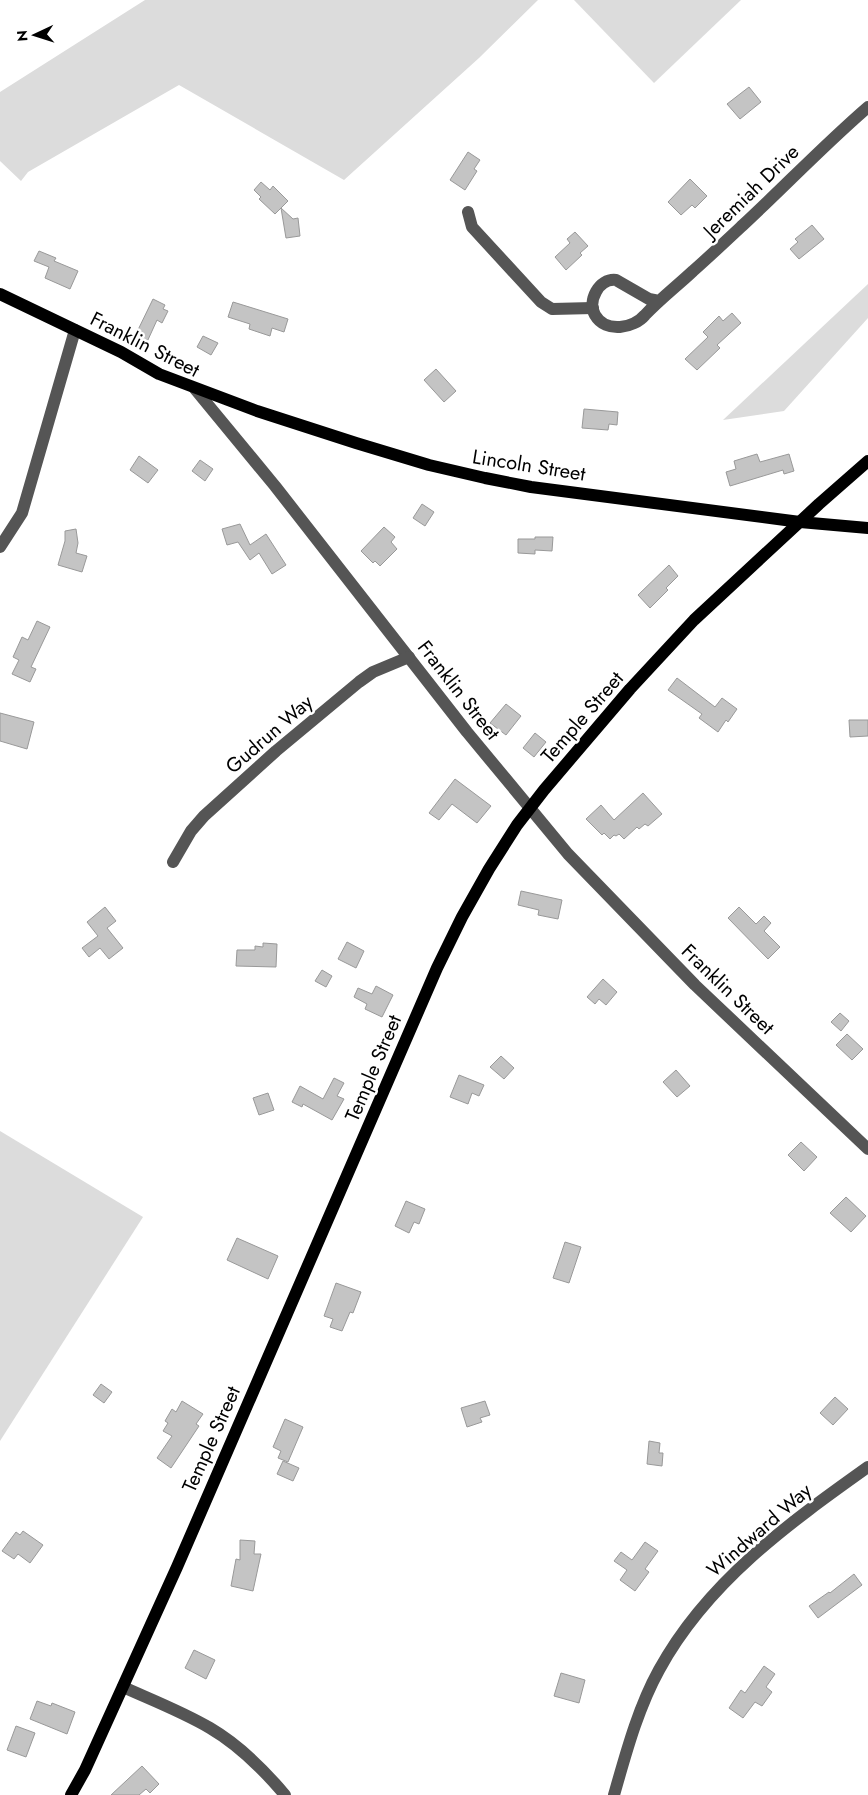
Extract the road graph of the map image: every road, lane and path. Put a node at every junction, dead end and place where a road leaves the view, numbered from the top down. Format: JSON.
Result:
{"nodes":[{"id":1,"x":868,"y":107,"type":"edge"},
{"id":2,"x":468,"y":212,"type":"dead end"},
{"id":3,"x":0,"y":294,"type":"edge"},
{"id":4,"x":659,"y":301,"type":"junction"},
{"id":5,"x":593,"y":308,"type":"junction"},
{"id":6,"x":75,"y":330,"type":"junction"},
{"id":7,"x":195,"y":388,"type":"junction"},
{"id":8,"x":868,"y":461,"type":"edge"},
{"id":9,"x":800,"y":522,"type":"junction"},
{"id":10,"x":868,"y":528,"type":"edge"},
{"id":11,"x":0,"y":547,"type":"edge"},
{"id":12,"x":409,"y":657,"type":"junction"},
{"id":13,"x":529,"y":809,"type":"junction"},
{"id":14,"x":174,"y":862,"type":"dead end"},
{"id":15,"x":868,"y":1150,"type":"edge"},
{"id":16,"x":868,"y":1467,"type":"edge"},
{"id":17,"x":123,"y":1688,"type":"junction"},
{"id":18,"x":72,"y":1795,"type":"edge"},
{"id":19,"x":285,"y":1795,"type":"edge"},
{"id":20,"x":614,"y":1795,"type":"edge"}],
"edges":[{"from":1,"to":4,"type":"street","name":"Jeremiah Drive"},
{"from":2,"to":5,"type":"street"},
{"from":3,"to":6,"type":"main road","name":"Franklin Street"},
{"from":4,"to":5,"type":"street","name":"Jeremiah Drive"},
{"from":4,"to":5,"type":"street"},
{"from":6,"to":7,"type":"main road","name":"Franklin Street"},
{"from":6,"to":11,"type":"street"},
{"from":7,"to":9,"type":"main road","name":"Lincoln Street"},
{"from":7,"to":12,"type":"street","name":"Franklin Street"},
{"from":8,"to":9,"type":"main road","name":"Temple Street"},
{"from":9,"to":10,"type":"main road","name":"Lincoln Street"},
{"from":9,"to":13,"type":"main road","name":"Temple Street"},
{"from":12,"to":13,"type":"street","name":"Franklin Street"},
{"from":12,"to":14,"type":"street","name":"Gudrun Way"},
{"from":13,"to":15,"type":"street","name":"Franklin Street"},
{"from":13,"to":17,"type":"main road","name":"Temple Street"},
{"from":16,"to":20,"type":"street","name":"Windward Way"},
{"from":17,"to":18,"type":"main road","name":"Temple Street"},
{"from":17,"to":19,"type":"street"}]}
